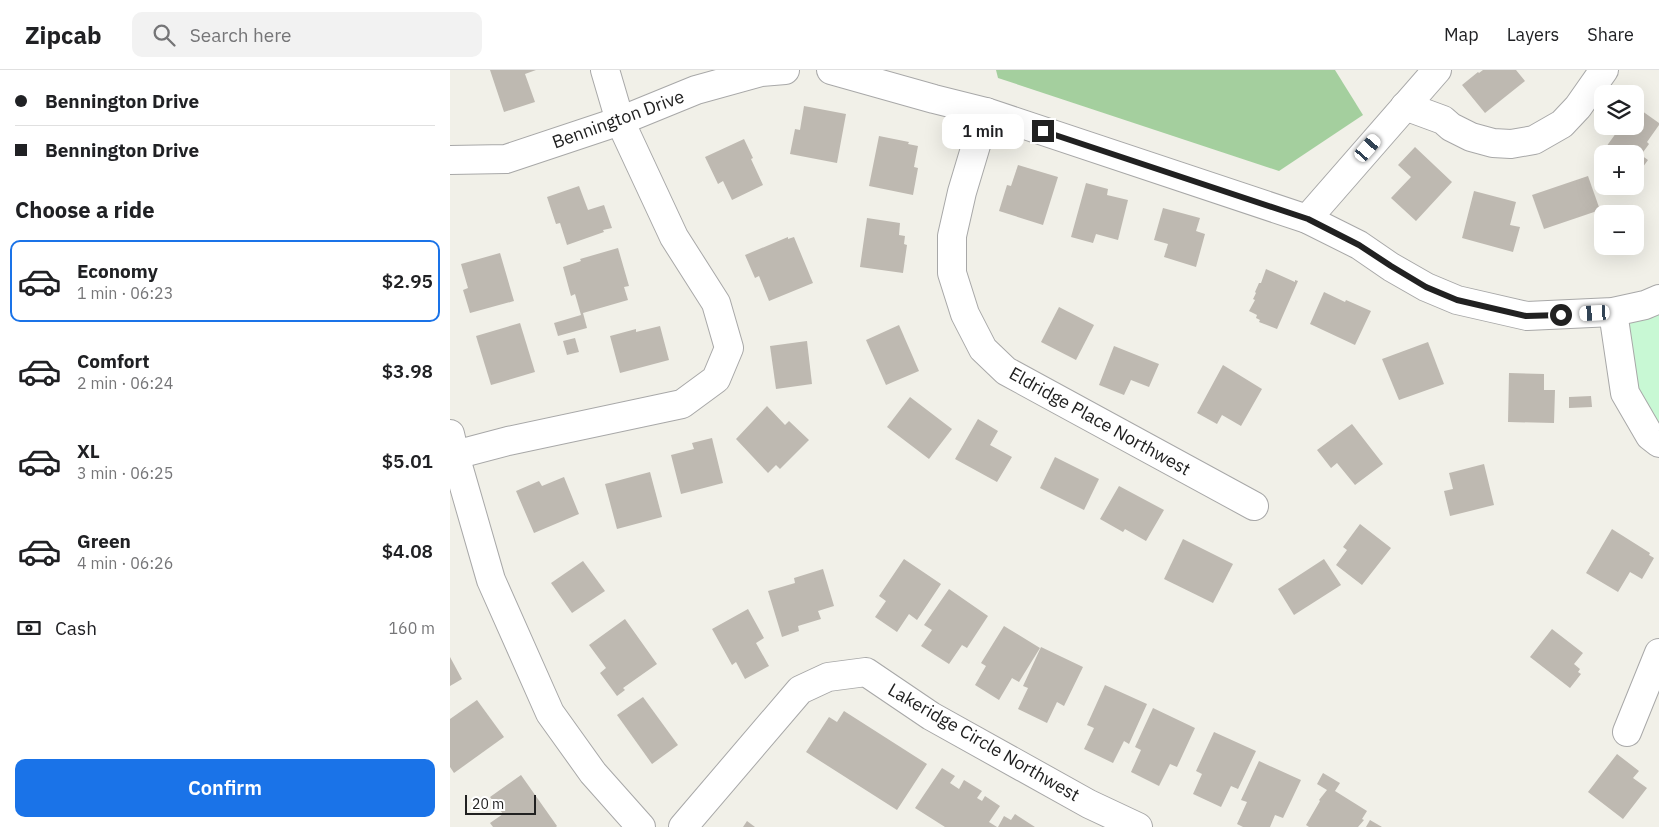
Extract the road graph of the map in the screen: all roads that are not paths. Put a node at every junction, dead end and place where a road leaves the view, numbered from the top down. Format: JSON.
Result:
{"nodes":[{"id":1,"x":605,"y":70,"type":"edge"},
{"id":2,"x":785,"y":70,"type":"edge"},
{"id":3,"x":832,"y":70,"type":"edge"},
{"id":4,"x":1437,"y":70,"type":"edge"},
{"id":5,"x":1604,"y":70,"type":"edge"},
{"id":6,"x":1405,"y":106,"type":"junction"},
{"id":7,"x":986,"y":112,"type":"junction"},
{"id":8,"x":620,"y":120,"type":"junction"},
{"id":9,"x":450,"y":160,"type":"edge"},
{"id":10,"x":1308,"y":219,"type":"junction"},
{"id":11,"x":1659,"y":300,"type":"edge"},
{"id":12,"x":1612,"y":312,"type":"junction"},
{"id":13,"x":1659,"y":443,"type":"edge"},
{"id":14,"x":452,"y":449,"type":"edge"},
{"id":15,"x":1254,"y":506,"type":"dead end"},
{"id":16,"x":1659,"y":653,"type":"edge"},
{"id":17,"x":1627,"y":732,"type":"dead end"},
{"id":18,"x":641,"y":827,"type":"edge"},
{"id":19,"x":683,"y":827,"type":"edge"},
{"id":20,"x":1138,"y":827,"type":"edge"}],
"edges":[{"from":1,"to":8,"type":"street"},
{"from":2,"to":8,"type":"street","name":"Bennington Drive"},
{"from":3,"to":7,"type":"street"},
{"from":4,"to":6,"type":"street"},
{"from":5,"to":6,"type":"street"},
{"from":6,"to":10,"type":"street"},
{"from":7,"to":10,"type":"street"},
{"from":7,"to":15,"type":"street","name":"Eldridge Place Northwest"},
{"from":8,"to":9,"type":"street","name":"Bennington Drive"},
{"from":8,"to":14,"type":"street"},
{"from":10,"to":12,"type":"street"},
{"from":11,"to":12,"type":"street"},
{"from":12,"to":13,"type":"street"},
{"from":14,"to":18,"type":"street"},
{"from":16,"to":17,"type":"street"},
{"from":19,"to":20,"type":"street","name":"Lakeridge Circle Northwest"}]}
